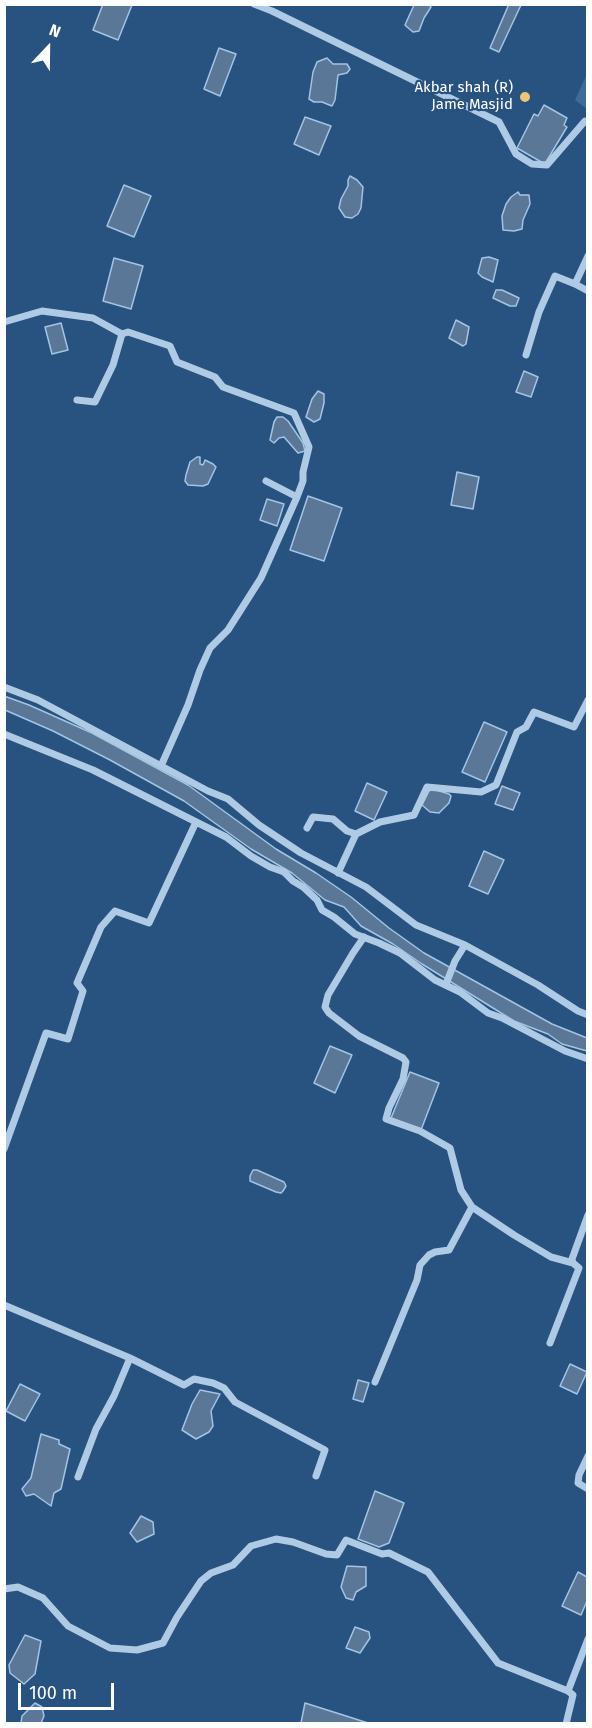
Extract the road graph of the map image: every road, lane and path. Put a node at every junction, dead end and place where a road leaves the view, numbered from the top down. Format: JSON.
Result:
{"nodes":[{"id":1,"x":254,"y":4,"type":"edge"},
{"id":2,"x":588,"y":122,"type":"edge"},
{"id":3,"x":588,"y":256,"type":"edge"},
{"id":4,"x":575,"y":284,"type":"junction"},
{"id":5,"x":588,"y":291,"type":"edge"},
{"id":6,"x":4,"y":322,"type":"edge"},
{"id":7,"x":122,"y":334,"type":"junction"},
{"id":8,"x":526,"y":355,"type":"dead end"},
{"id":9,"x":76,"y":400,"type":"dead end"},
{"id":10,"x":266,"y":481,"type":"dead end"},
{"id":11,"x":297,"y":496,"type":"junction"},
{"id":12,"x":4,"y":687,"type":"edge"},
{"id":13,"x":588,"y":700,"type":"edge"},
{"id":14,"x":4,"y":734,"type":"edge"},
{"id":15,"x":161,"y":766,"type":"junction"},
{"id":16,"x":196,"y":822,"type":"junction"},
{"id":17,"x":308,"y":828,"type":"dead end"},
{"id":18,"x":356,"y":834,"type":"junction"},
{"id":19,"x":338,"y":873,"type":"junction"},
{"id":20,"x":364,"y":937,"type":"junction"},
{"id":21,"x":465,"y":945,"type":"junction"},
{"id":22,"x":447,"y":983,"type":"junction"},
{"id":23,"x":588,"y":1015,"type":"edge"},
{"id":24,"x":588,"y":1059,"type":"edge"},
{"id":25,"x":4,"y":1149,"type":"edge"},
{"id":26,"x":472,"y":1207,"type":"junction"},
{"id":27,"x":588,"y":1215,"type":"edge"},
{"id":28,"x":573,"y":1263,"type":"junction"},
{"id":29,"x":4,"y":1305,"type":"edge"},
{"id":30,"x":550,"y":1343,"type":"dead end"},
{"id":31,"x":130,"y":1358,"type":"junction"},
{"id":32,"x":375,"y":1382,"type":"dead end"},
{"id":33,"x":588,"y":1456,"type":"edge"},
{"id":34,"x":316,"y":1476,"type":"dead end"},
{"id":35,"x":78,"y":1477,"type":"dead end"},
{"id":36,"x":588,"y":1489,"type":"edge"},
{"id":37,"x":4,"y":1589,"type":"edge"},
{"id":38,"x":588,"y":1640,"type":"edge"},
{"id":39,"x":568,"y":1691,"type":"junction"},
{"id":40,"x":566,"y":1724,"type":"edge"}],
"edges":[{"from":1,"to":2,"type":"street"},
{"from":3,"to":4,"type":"street"},
{"from":4,"to":5,"type":"street"},
{"from":4,"to":8,"type":"street"},
{"from":6,"to":7,"type":"street"},
{"from":7,"to":9,"type":"street"},
{"from":7,"to":11,"type":"street"},
{"from":10,"to":11,"type":"street"},
{"from":11,"to":15,"type":"street"},
{"from":12,"to":15,"type":"street"},
{"from":13,"to":18,"type":"street"},
{"from":14,"to":16,"type":"street"},
{"from":15,"to":19,"type":"street"},
{"from":16,"to":20,"type":"street"},
{"from":16,"to":25,"type":"street"},
{"from":17,"to":18,"type":"street"},
{"from":18,"to":19,"type":"street"},
{"from":19,"to":21,"type":"street"},
{"from":20,"to":22,"type":"street"},
{"from":20,"to":26,"type":"street"},
{"from":21,"to":22,"type":"street"},
{"from":21,"to":23,"type":"street"},
{"from":22,"to":24,"type":"street"},
{"from":26,"to":28,"type":"street"},
{"from":26,"to":32,"type":"street"},
{"from":27,"to":28,"type":"street"},
{"from":28,"to":30,"type":"street"},
{"from":29,"to":31,"type":"street"},
{"from":31,"to":34,"type":"street"},
{"from":31,"to":35,"type":"street"},
{"from":33,"to":36,"type":"street"},
{"from":37,"to":39,"type":"street"},
{"from":38,"to":39,"type":"street"},
{"from":39,"to":40,"type":"street"}]}
